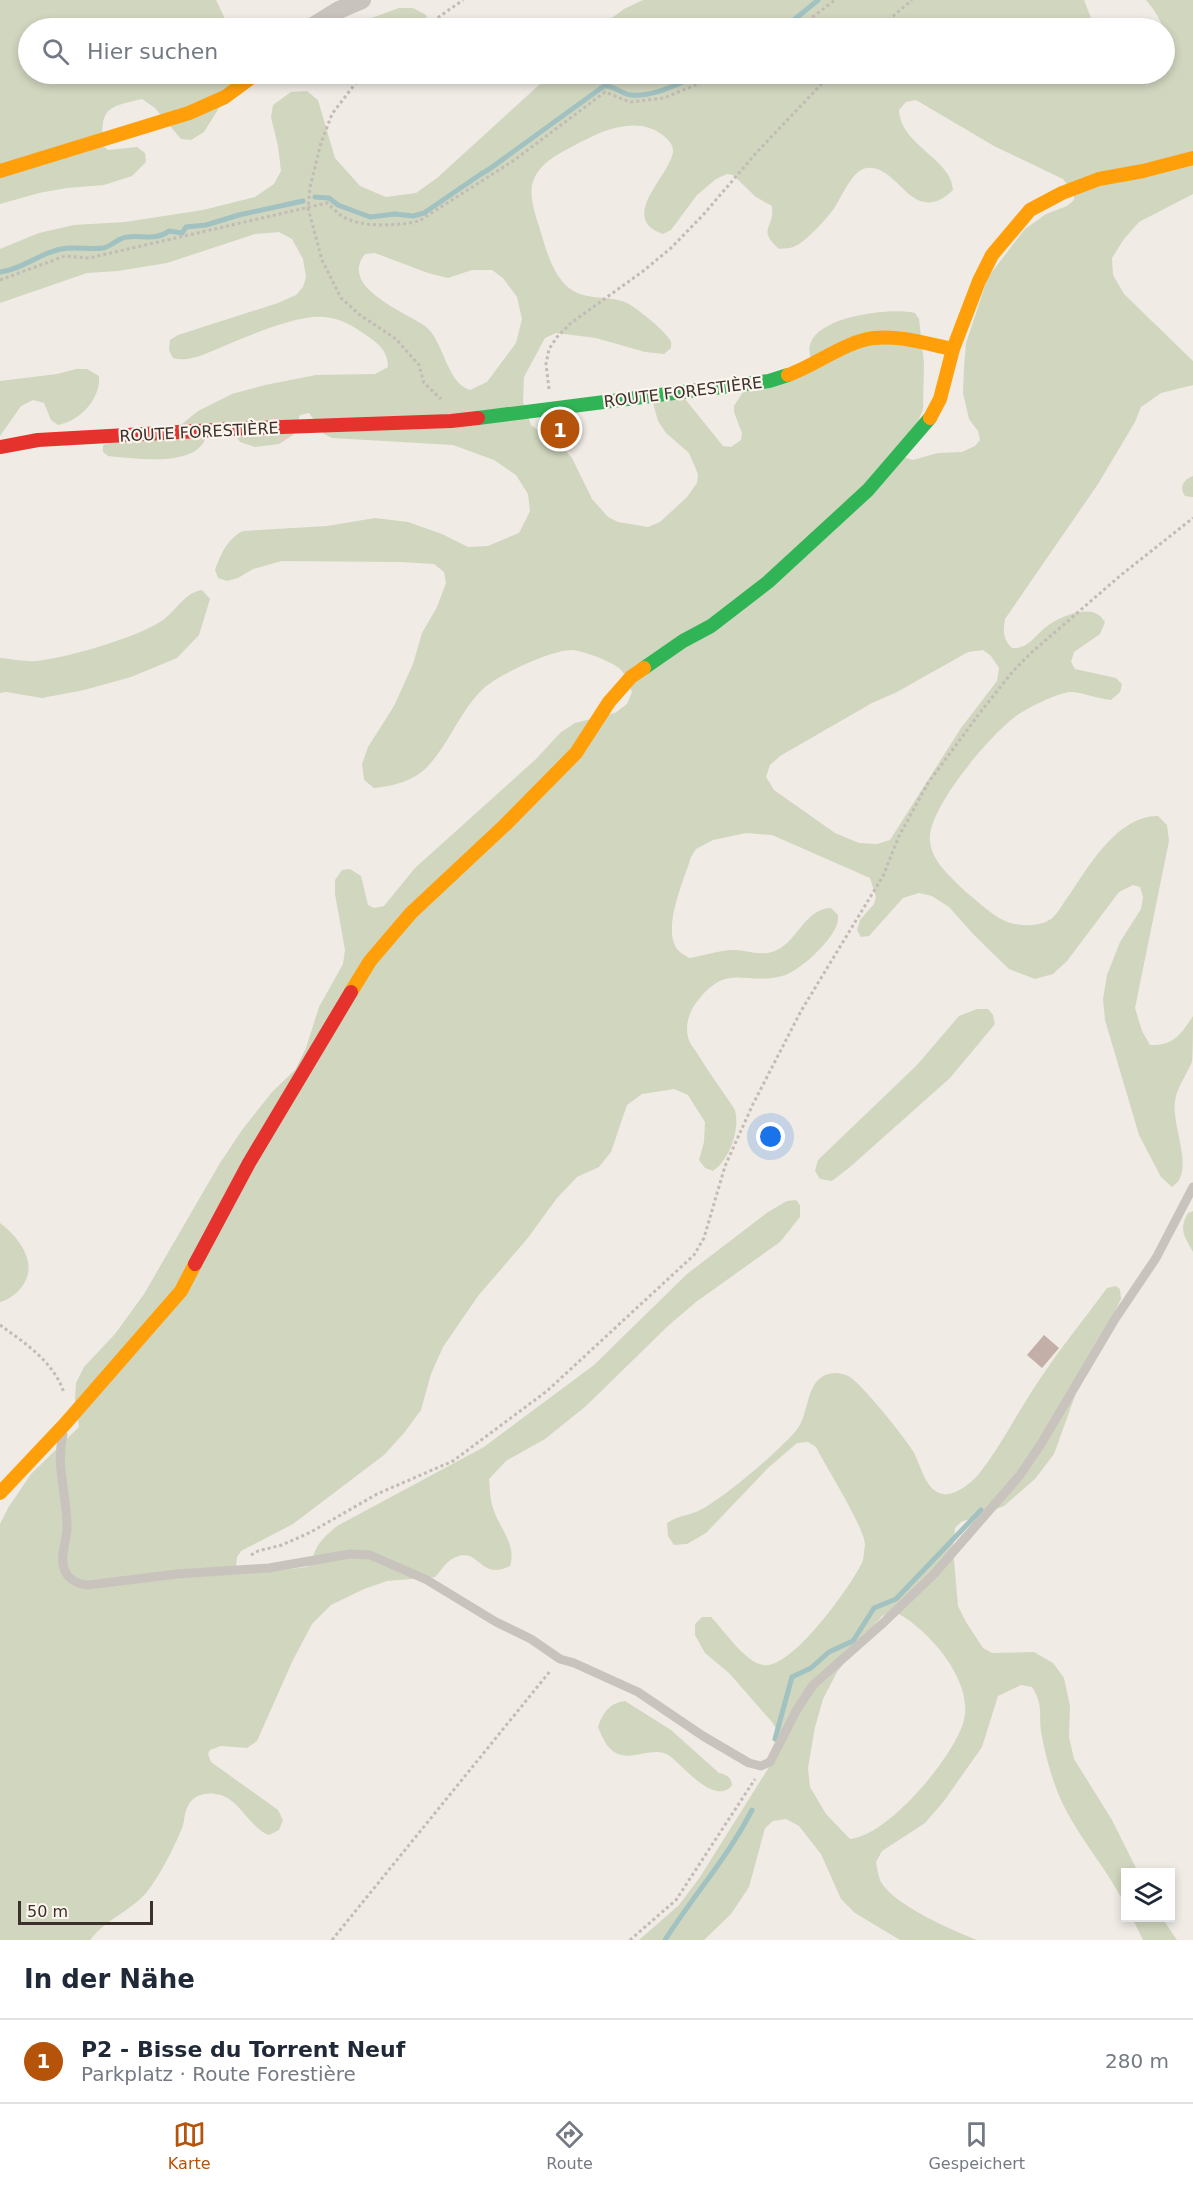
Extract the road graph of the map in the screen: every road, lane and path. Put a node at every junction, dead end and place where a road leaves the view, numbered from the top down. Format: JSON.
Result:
{"nodes":[{"id":1,"x":362,"y":0,"type":"edge"},
{"id":2,"x":463,"y":0,"type":"edge"},
{"id":3,"x":835,"y":0,"type":"edge"},
{"id":4,"x":912,"y":0,"type":"edge"},
{"id":5,"x":326,"y":18,"type":"edge"},
{"id":6,"x":437,"y":18,"type":"edge"},
{"id":7,"x":811,"y":18,"type":"edge"},
{"id":8,"x":891,"y":18,"type":"edge"},
{"id":9,"x":243,"y":84,"type":"edge"},
{"id":10,"x":355,"y":84,"type":"edge"},
{"id":11,"x":698,"y":84,"type":"edge"},
{"id":12,"x":822,"y":84,"type":"edge"},
{"id":13,"x":1193,"y":158,"type":"edge"},
{"id":14,"x":0,"y":171,"type":"edge"},
{"id":15,"x":308,"y":208,"type":"junction"},
{"id":16,"x":0,"y":280,"type":"edge"},
{"id":17,"x":953,"y":349,"type":"junction"},
{"id":18,"x":556,"y":408,"type":"junction"},
{"id":19,"x":461,"y":420,"type":"junction"},
{"id":20,"x":0,"y":447,"type":"edge"},
{"id":21,"x":1193,"y":518,"type":"edge"},
{"id":22,"x":1193,"y":1187,"type":"edge"},
{"id":23,"x":0,"y":1325,"type":"edge"},
{"id":24,"x":65,"y":1424,"type":"junction"},
{"id":25,"x":0,"y":1493,"type":"edge"},
{"id":26,"x":244,"y":1570,"type":"junction"},
{"id":27,"x":560,"y":1659,"type":"junction"},
{"id":28,"x":760,"y":1766,"type":"junction"},
{"id":29,"x":332,"y":1940,"type":"edge"},
{"id":30,"x":630,"y":1940,"type":"edge"}],
"edges":[{"from":1,"to":5,"type":"street"},
{"from":2,"to":6,"type":"path"},
{"from":3,"to":7,"type":"path"},
{"from":4,"to":8,"type":"path"},
{"from":9,"to":14,"type":"street"},
{"from":10,"to":15,"type":"path"},
{"from":11,"to":15,"type":"path"},
{"from":12,"to":18,"type":"path"},
{"from":13,"to":17,"type":"street"},
{"from":15,"to":16,"type":"path"},
{"from":15,"to":19,"type":"path"},
{"from":17,"to":18,"type":"street","name":"ROUTE FORESTIÈRE"},
{"from":17,"to":24,"type":"street"},
{"from":18,"to":19,"type":"street","name":"ROUTE FORESTIÈRE"},
{"from":19,"to":20,"type":"street","name":"ROUTE FORESTIÈRE"},
{"from":21,"to":26,"type":"path"},
{"from":22,"to":28,"type":"lane"},
{"from":23,"to":24,"type":"path"},
{"from":24,"to":25,"type":"street"},
{"from":24,"to":26,"type":"lane"},
{"from":26,"to":27,"type":"lane"},
{"from":27,"to":28,"type":"lane"},
{"from":27,"to":29,"type":"path"},
{"from":28,"to":30,"type":"path"}]}
